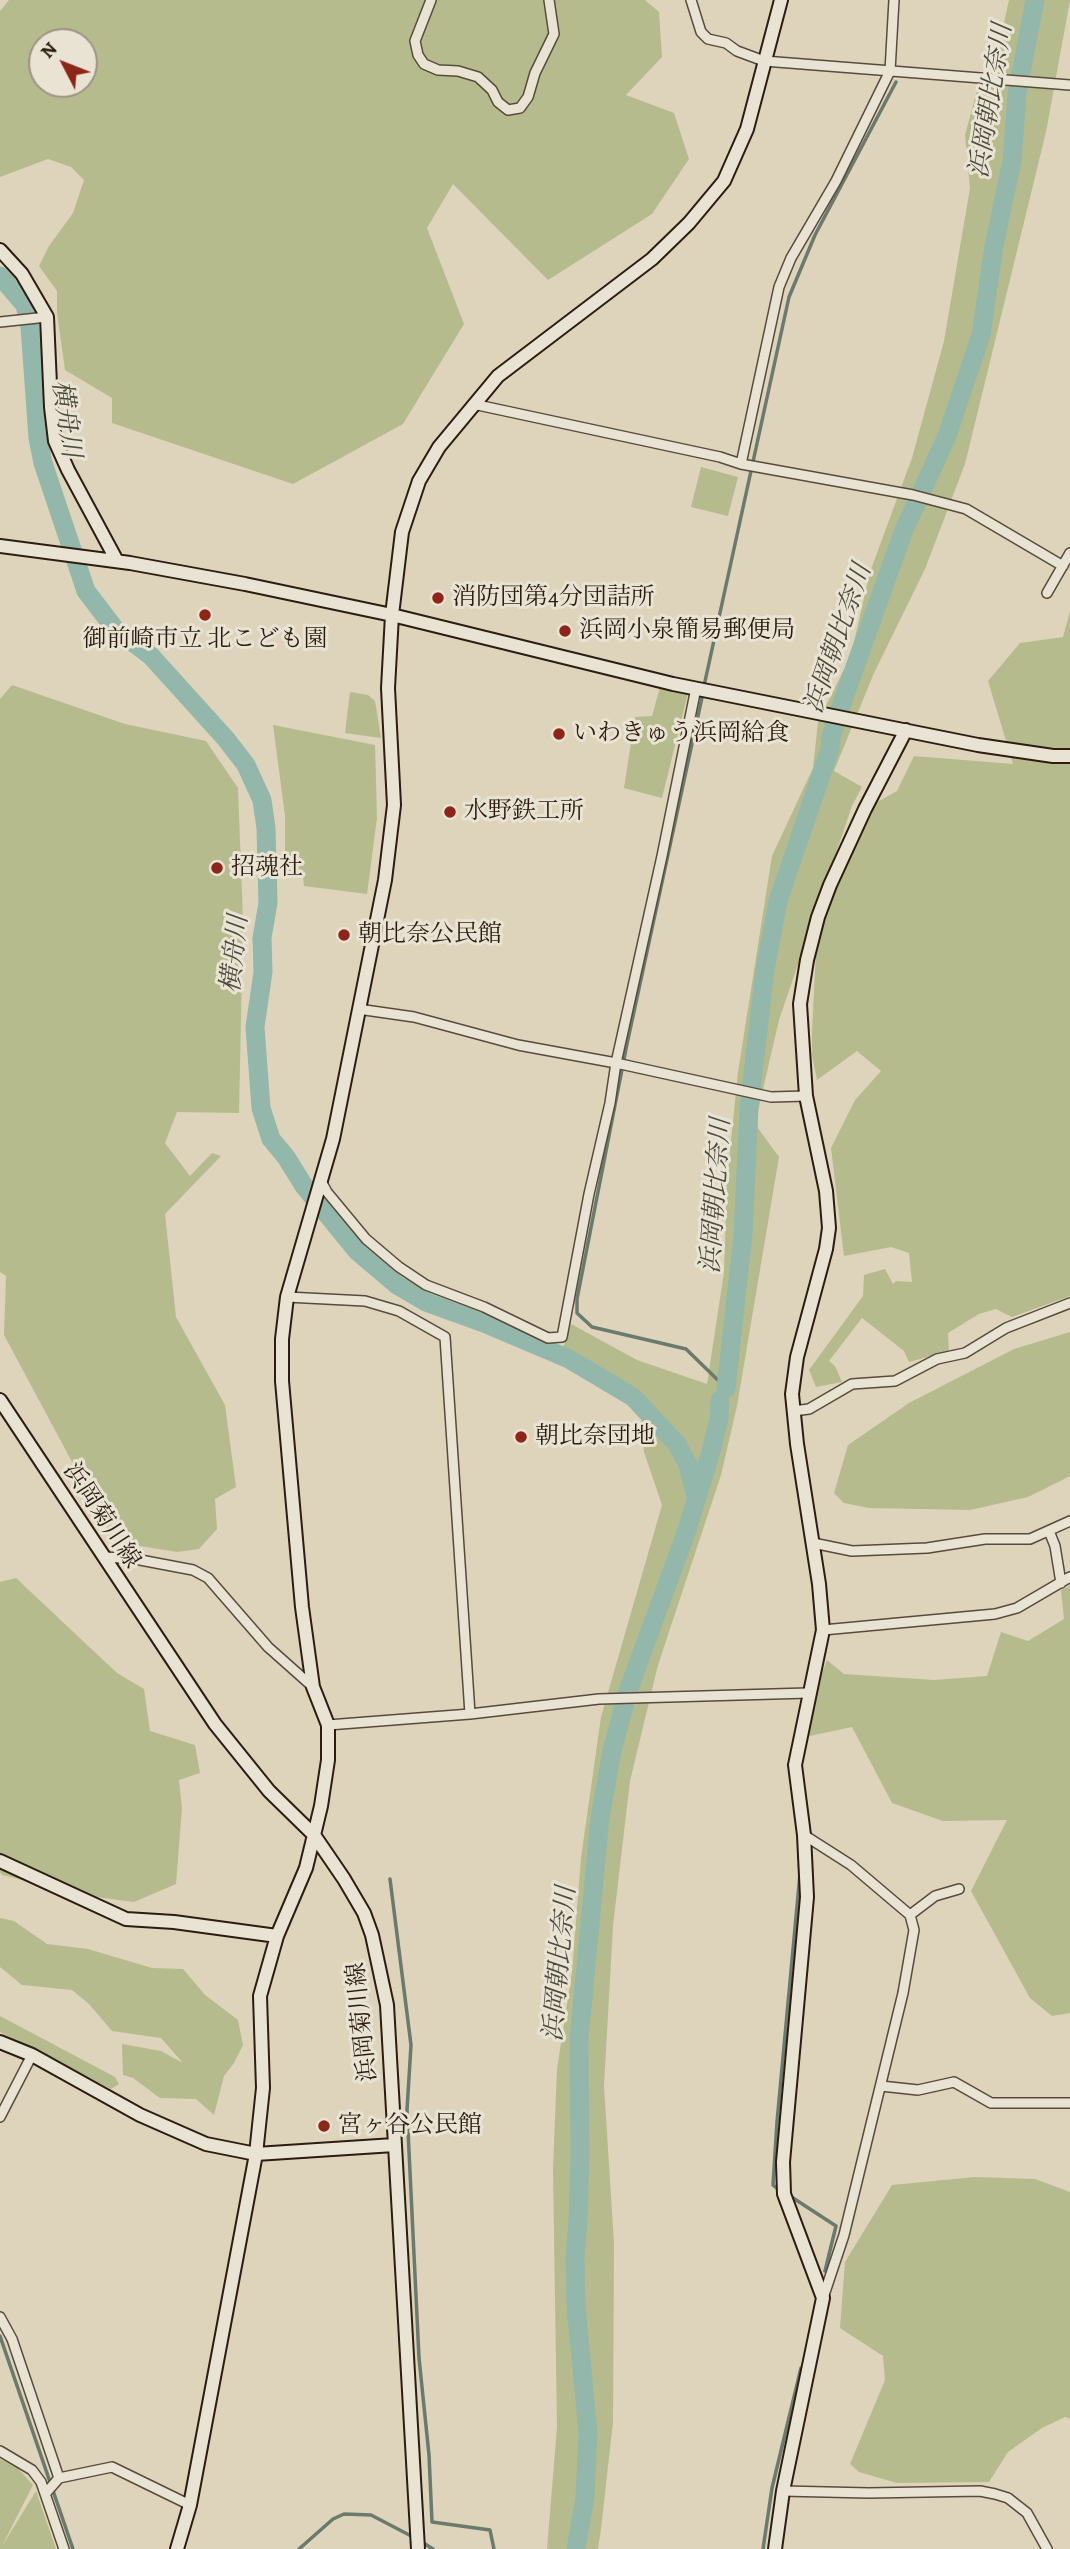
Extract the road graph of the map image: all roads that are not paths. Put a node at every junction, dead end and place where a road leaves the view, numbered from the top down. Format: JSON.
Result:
{"nodes":[{"id":1,"x":431,"y":0,"type":"edge"},
{"id":2,"x":549,"y":0,"type":"edge"},
{"id":3,"x":691,"y":0,"type":"edge"},
{"id":4,"x":780,"y":0,"type":"edge"},
{"id":5,"x":894,"y":0,"type":"edge"},
{"id":6,"x":764,"y":61,"type":"junction"},
{"id":7,"x":890,"y":71,"type":"junction"},
{"id":8,"x":1070,"y":85,"type":"edge"},
{"id":9,"x":0,"y":250,"type":"edge"},
{"id":10,"x":47,"y":317,"type":"junction"},
{"id":11,"x":3,"y":322,"type":"edge"},
{"id":12,"x":472,"y":404,"type":"junction"},
{"id":13,"x":741,"y":464,"type":"junction"},
{"id":14,"x":0,"y":546,"type":"edge"},
{"id":15,"x":1070,"y":553,"type":"edge"},
{"id":16,"x":117,"y":561,"type":"junction"},
{"id":17,"x":1063,"y":566,"type":"junction"},
{"id":18,"x":1047,"y":593,"type":"dead end"},
{"id":19,"x":391,"y":615,"type":"junction"},
{"id":20,"x":702,"y":690,"type":"junction"},
{"id":21,"x":906,"y":730,"type":"junction"},
{"id":22,"x":1070,"y":756,"type":"edge"},
{"id":23,"x":358,"y":1009,"type":"junction"},
{"id":24,"x":616,"y":1063,"type":"junction"},
{"id":25,"x":806,"y":1096,"type":"junction"},
{"id":26,"x":321,"y":1181,"type":"junction"},
{"id":27,"x":287,"y":1297,"type":"junction"},
{"id":28,"x":1070,"y":1303,"type":"edge"},
{"id":29,"x":0,"y":1400,"type":"edge"},
{"id":30,"x":793,"y":1411,"type":"junction"},
{"id":31,"x":1070,"y":1521,"type":"edge"},
{"id":32,"x":1049,"y":1531,"type":"junction"},
{"id":33,"x":813,"y":1543,"type":"junction"},
{"id":34,"x":104,"y":1557,"type":"junction"},
{"id":35,"x":1065,"y":1580,"type":"edge"},
{"id":36,"x":823,"y":1630,"type":"junction"},
{"id":37,"x":313,"y":1687,"type":"junction"},
{"id":38,"x":808,"y":1693,"type":"junction"},
{"id":39,"x":470,"y":1714,"type":"junction"},
{"id":40,"x":328,"y":1725,"type":"junction"},
{"id":41,"x":314,"y":1835,"type":"junction"},
{"id":42,"x":804,"y":1835,"type":"junction"},
{"id":43,"x":0,"y":1861,"type":"edge"},
{"id":44,"x":959,"y":1889,"type":"dead end"},
{"id":45,"x":910,"y":1915,"type":"junction"},
{"id":46,"x":277,"y":1936,"type":"junction"},
{"id":47,"x":0,"y":2042,"type":"edge"},
{"id":48,"x":32,"y":2055,"type":"junction"},
{"id":49,"x":881,"y":2085,"type":"junction"},
{"id":50,"x":1070,"y":2103,"type":"edge"},
{"id":51,"x":0,"y":2117,"type":"edge"},
{"id":52,"x":394,"y":2145,"type":"junction"},
{"id":53,"x":256,"y":2154,"type":"junction"},
{"id":54,"x":823,"y":2298,"type":"junction"},
{"id":55,"x":0,"y":2317,"type":"edge"},
{"id":56,"x":0,"y":2451,"type":"edge"},
{"id":57,"x":59,"y":2478,"type":"junction"},
{"id":58,"x":783,"y":2491,"type":"junction"},
{"id":59,"x":46,"y":2493,"type":"junction"},
{"id":60,"x":190,"y":2505,"type":"junction"},
{"id":61,"x":64,"y":2549,"type":"edge"},
{"id":62,"x":177,"y":2549,"type":"edge"},
{"id":63,"x":418,"y":2549,"type":"edge"},
{"id":64,"x":775,"y":2549,"type":"edge"},
{"id":65,"x":1047,"y":2549,"type":"edge"}],
"edges":[{"from":1,"to":2,"type":"street"},
{"from":3,"to":6,"type":"street"},
{"from":4,"to":6,"type":"street"},
{"from":5,"to":7,"type":"street"},
{"from":6,"to":7,"type":"street"},
{"from":6,"to":12,"type":"street"},
{"from":7,"to":8,"type":"street"},
{"from":7,"to":13,"type":"street"},
{"from":9,"to":10,"type":"street"},
{"from":10,"to":11,"type":"street"},
{"from":10,"to":16,"type":"street"},
{"from":12,"to":13,"type":"street"},
{"from":12,"to":19,"type":"street"},
{"from":13,"to":17,"type":"street"},
{"from":14,"to":16,"type":"street"},
{"from":15,"to":17,"type":"street"},
{"from":16,"to":19,"type":"street"},
{"from":17,"to":18,"type":"street"},
{"from":19,"to":20,"type":"street"},
{"from":19,"to":23,"type":"street"},
{"from":20,"to":21,"type":"street"},
{"from":20,"to":24,"type":"street"},
{"from":21,"to":22,"type":"street"},
{"from":21,"to":25,"type":"street"},
{"from":23,"to":24,"type":"street"},
{"from":23,"to":26,"type":"street"},
{"from":24,"to":25,"type":"street"},
{"from":24,"to":26,"type":"street"},
{"from":25,"to":30,"type":"street"},
{"from":26,"to":27,"type":"street"},
{"from":27,"to":37,"type":"street"},
{"from":27,"to":39,"type":"street"},
{"from":28,"to":30,"type":"street"},
{"from":29,"to":34,"type":"street","name":"浜岡菊川線"},
{"from":30,"to":33,"type":"street"},
{"from":31,"to":32,"type":"street"},
{"from":32,"to":33,"type":"street"},
{"from":32,"to":35,"type":"street"},
{"from":33,"to":36,"type":"street"},
{"from":34,"to":37,"type":"street"},
{"from":34,"to":41,"type":"street","name":"浜岡菊川線"},
{"from":35,"to":36,"type":"street"},
{"from":36,"to":38,"type":"street"},
{"from":37,"to":40,"type":"street"},
{"from":38,"to":39,"type":"street"},
{"from":38,"to":42,"type":"street"},
{"from":39,"to":40,"type":"street"},
{"from":40,"to":41,"type":"street"},
{"from":41,"to":46,"type":"street"},
{"from":41,"to":52,"type":"street","name":"浜岡菊川線"},
{"from":42,"to":45,"type":"street"},
{"from":42,"to":54,"type":"street"},
{"from":43,"to":46,"type":"street"},
{"from":44,"to":45,"type":"street"},
{"from":45,"to":49,"type":"street"},
{"from":46,"to":53,"type":"street"},
{"from":47,"to":48,"type":"street"},
{"from":48,"to":51,"type":"street"},
{"from":48,"to":53,"type":"street"},
{"from":49,"to":50,"type":"street"},
{"from":49,"to":54,"type":"street"},
{"from":52,"to":53,"type":"street"},
{"from":52,"to":63,"type":"street","name":"浜岡菊川線"},
{"from":53,"to":60,"type":"street"},
{"from":54,"to":58,"type":"street"},
{"from":55,"to":57,"type":"street"},
{"from":56,"to":59,"type":"street"},
{"from":57,"to":59,"type":"street"},
{"from":57,"to":60,"type":"street"},
{"from":58,"to":64,"type":"street"},
{"from":58,"to":65,"type":"street"},
{"from":59,"to":61,"type":"street"},
{"from":60,"to":62,"type":"street"}]}
